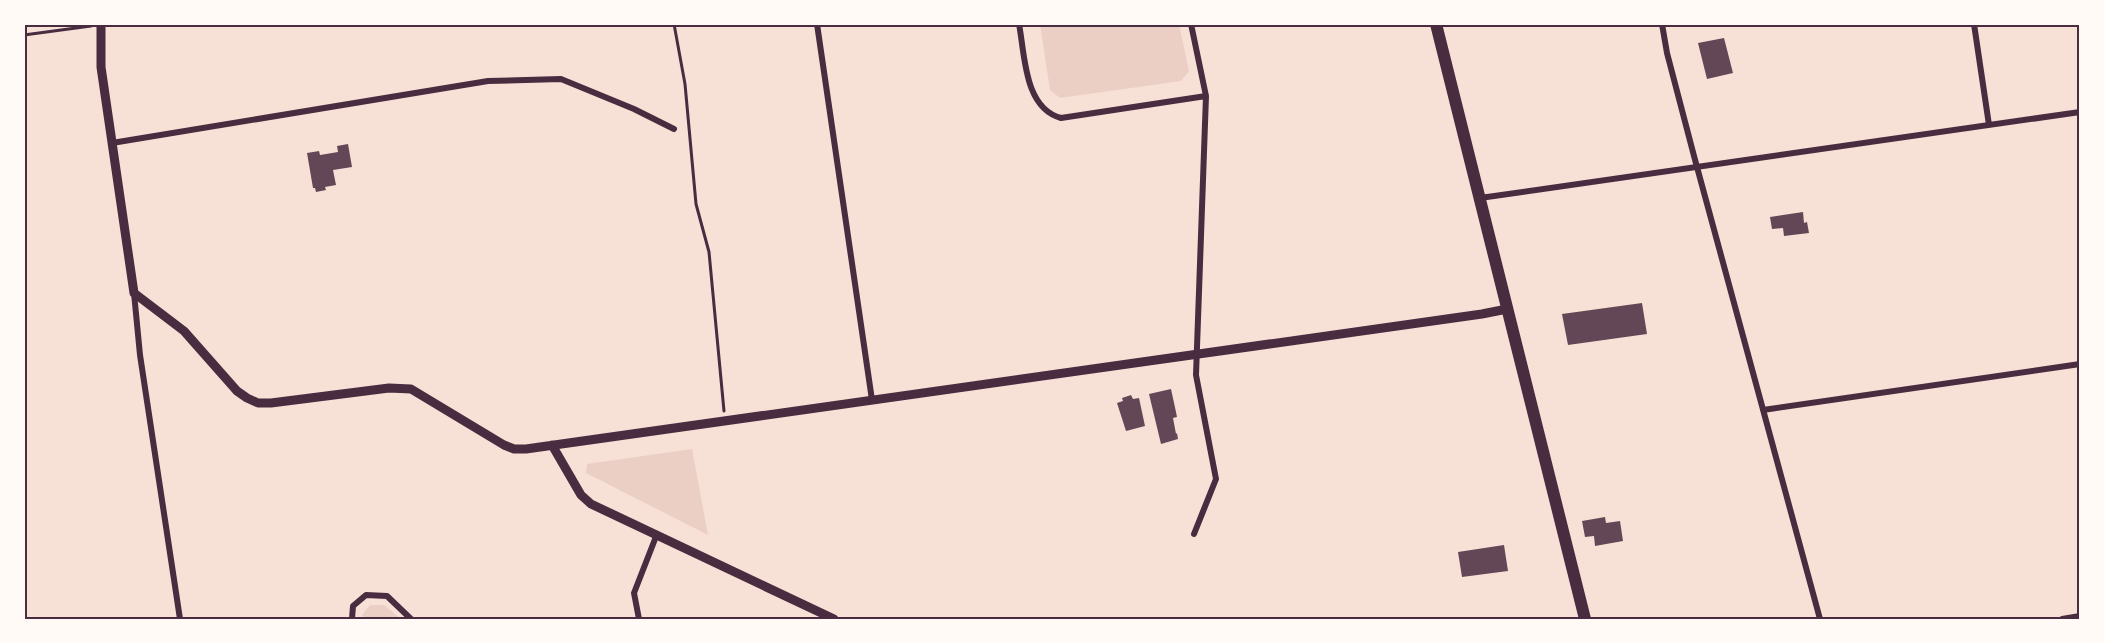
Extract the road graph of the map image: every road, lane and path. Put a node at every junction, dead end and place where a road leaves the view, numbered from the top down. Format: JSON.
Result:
{"nodes":[{"id":1,"x":100,"y":24,"type":"edge"},
{"id":2,"x":674,"y":24,"type":"edge"},
{"id":3,"x":817,"y":24,"type":"edge"},
{"id":4,"x":1019,"y":24,"type":"edge"},
{"id":5,"x":1191,"y":24,"type":"edge"},
{"id":6,"x":1436,"y":24,"type":"edge"},
{"id":7,"x":1662,"y":24,"type":"edge"},
{"id":8,"x":1974,"y":24,"type":"edge"},
{"id":9,"x":24,"y":35,"type":"edge"},
{"id":10,"x":1206,"y":96,"type":"junction"},
{"id":11,"x":2080,"y":112,"type":"edge"},
{"id":12,"x":1989,"y":125,"type":"junction"},
{"id":13,"x":674,"y":129,"type":"dead end"},
{"id":14,"x":112,"y":143,"type":"junction"},
{"id":15,"x":1697,"y":167,"type":"junction"},
{"id":16,"x":1480,"y":198,"type":"junction"},
{"id":17,"x":134,"y":293,"type":"junction"},
{"id":18,"x":1507,"y":309,"type":"junction"},
{"id":19,"x":1198,"y":354,"type":"junction"},
{"id":20,"x":2080,"y":364,"type":"edge"},
{"id":21,"x":872,"y":399,"type":"junction"},
{"id":22,"x":1763,"y":410,"type":"junction"},
{"id":23,"x":725,"y":420,"type":"junction"},
{"id":24,"x":552,"y":445,"type":"junction"},
{"id":25,"x":657,"y":534,"type":"junction"},
{"id":26,"x":1194,"y":534,"type":"dead end"},
{"id":27,"x":2080,"y":616,"type":"edge"},
{"id":28,"x":180,"y":619,"type":"edge"},
{"id":29,"x":351,"y":619,"type":"edge"},
{"id":30,"x":411,"y":619,"type":"edge"},
{"id":31,"x":639,"y":619,"type":"edge"},
{"id":32,"x":834,"y":619,"type":"edge"},
{"id":33,"x":1585,"y":619,"type":"edge"},
{"id":34,"x":1820,"y":619,"type":"edge"},
{"id":35,"x":2062,"y":619,"type":"edge"}],
"edges":[{"from":1,"to":9,"type":"path"},
{"from":1,"to":14,"type":"street"},
{"from":2,"to":23,"type":"path"},
{"from":3,"to":21,"type":"street"},
{"from":4,"to":10,"type":"street"},
{"from":5,"to":10,"type":"street"},
{"from":6,"to":16,"type":"main road"},
{"from":7,"to":15,"type":"street"},
{"from":8,"to":12,"type":"street"},
{"from":10,"to":19,"type":"street"},
{"from":11,"to":12,"type":"street"},
{"from":12,"to":15,"type":"street"},
{"from":13,"to":14,"type":"street"},
{"from":14,"to":17,"type":"street"},
{"from":15,"to":16,"type":"street"},
{"from":15,"to":22,"type":"street"},
{"from":16,"to":18,"type":"main road"},
{"from":17,"to":24,"type":"street"},
{"from":17,"to":28,"type":"street"},
{"from":18,"to":19,"type":"street"},
{"from":18,"to":33,"type":"main road"},
{"from":19,"to":21,"type":"street"},
{"from":19,"to":26,"type":"street"},
{"from":20,"to":22,"type":"street"},
{"from":21,"to":23,"type":"street"},
{"from":22,"to":34,"type":"street"},
{"from":23,"to":24,"type":"street"},
{"from":24,"to":25,"type":"street"},
{"from":25,"to":31,"type":"street"},
{"from":25,"to":32,"type":"street"},
{"from":27,"to":35,"type":"street"},
{"from":29,"to":30,"type":"street"}]}
